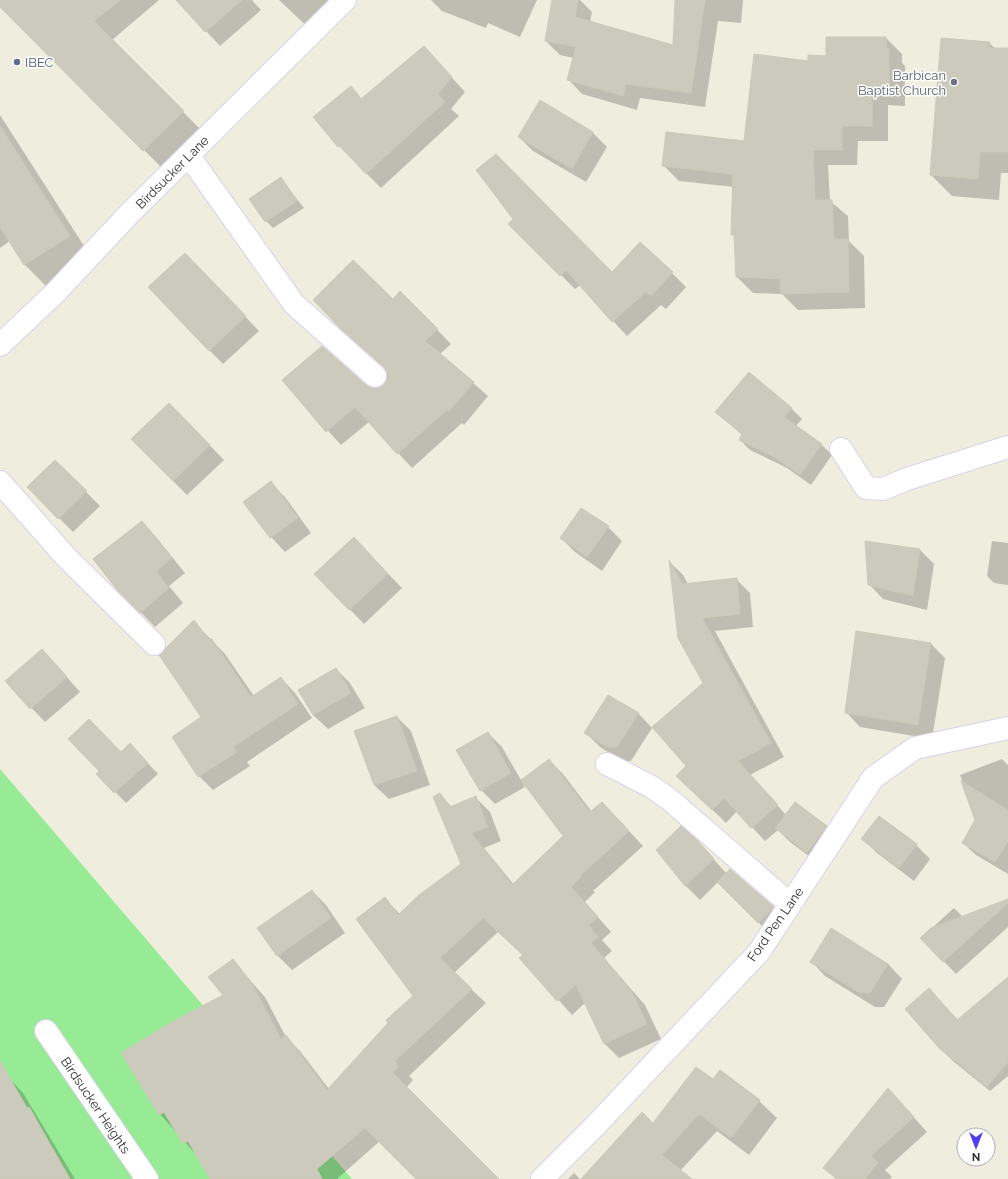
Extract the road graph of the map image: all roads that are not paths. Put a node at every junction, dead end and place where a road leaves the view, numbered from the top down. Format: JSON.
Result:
{"nodes":[{"id":1,"x":345,"y":0,"type":"edge"},
{"id":2,"x":189,"y":156,"type":"junction"},
{"id":3,"x":0,"y":345,"type":"edge"},
{"id":4,"x":375,"y":376,"type":"dead end"},
{"id":5,"x":1008,"y":447,"type":"edge"},
{"id":6,"x":841,"y":450,"type":"dead end"},
{"id":7,"x":0,"y":482,"type":"edge"},
{"id":8,"x":154,"y":644,"type":"dead end"},
{"id":9,"x":1008,"y":728,"type":"edge"},
{"id":10,"x":607,"y":764,"type":"dead end"},
{"id":11,"x":790,"y":904,"type":"junction"},
{"id":12,"x":46,"y":1031,"type":"dead end"},
{"id":13,"x":147,"y":1179,"type":"edge"},
{"id":14,"x":542,"y":1179,"type":"edge"}],
"edges":[{"from":1,"to":2,"type":"street","name":"Birdsucker Lane"},
{"from":2,"to":3,"type":"street","name":"Birdsucker Lane"},
{"from":2,"to":4,"type":"street"},
{"from":5,"to":6,"type":"street"},
{"from":7,"to":8,"type":"street"},
{"from":9,"to":11,"type":"street","name":"Ford Pen Lane"},
{"from":10,"to":11,"type":"street"},
{"from":11,"to":14,"type":"street","name":"Ford Pen Lane"},
{"from":12,"to":13,"type":"street","name":"Birdsucker Heights"}]}
